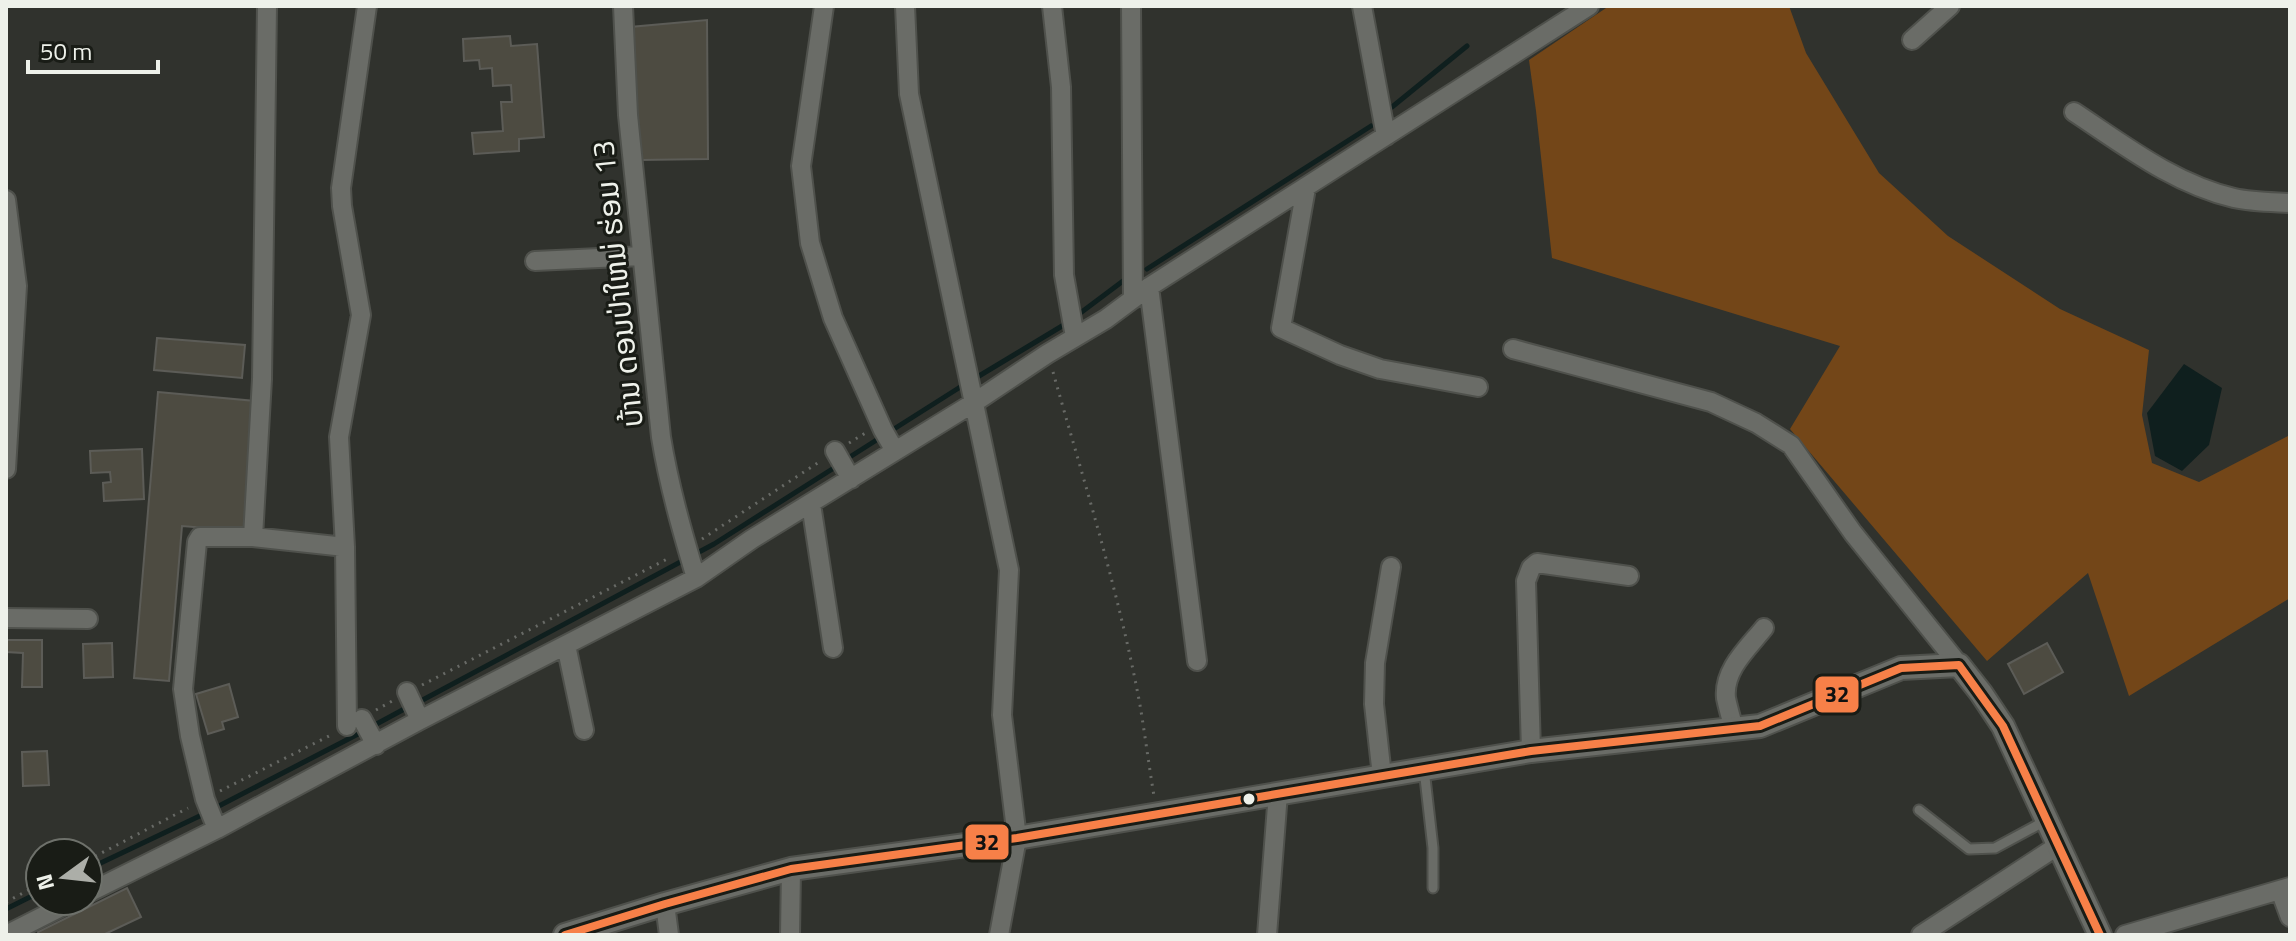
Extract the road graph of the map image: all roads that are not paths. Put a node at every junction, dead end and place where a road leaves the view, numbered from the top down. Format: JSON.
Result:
{"nodes":[{"id":1,"x":267,"y":6,"type":"edge"},
{"id":2,"x":367,"y":6,"type":"edge"},
{"id":3,"x":623,"y":6,"type":"edge"},
{"id":4,"x":824,"y":6,"type":"edge"},
{"id":5,"x":905,"y":6,"type":"edge"},
{"id":6,"x":1052,"y":6,"type":"edge"},
{"id":7,"x":1131,"y":6,"type":"edge"},
{"id":8,"x":1362,"y":6,"type":"edge"},
{"id":9,"x":1589,"y":6,"type":"edge"},
{"id":10,"x":1950,"y":6,"type":"edge"},
{"id":11,"x":1912,"y":40,"type":"dead end"},
{"id":12,"x":2074,"y":112,"type":"dead end"},
{"id":13,"x":1386,"y":136,"type":"junction"},
{"id":14,"x":1306,"y":188,"type":"junction"},
{"id":15,"x":6,"y":200,"type":"edge"},
{"id":16,"x":2290,"y":203,"type":"edge"},
{"id":17,"x":642,"y":256,"type":"junction"},
{"id":18,"x":535,"y":261,"type":"dead end"},
{"id":19,"x":1149,"y":287,"type":"junction"},
{"id":20,"x":1133,"y":299,"type":"junction"},
{"id":21,"x":1074,"y":332,"type":"junction"},
{"id":22,"x":1513,"y":349,"type":"dead end"},
{"id":23,"x":1478,"y":387,"type":"dead end"},
{"id":24,"x":975,"y":402,"type":"junction"},
{"id":25,"x":887,"y":437,"type":"junction"},
{"id":26,"x":6,"y":469,"type":"edge"},
{"id":27,"x":811,"y":504,"type":"junction"},
{"id":28,"x":253,"y":537,"type":"junction"},
{"id":29,"x":345,"y":547,"type":"junction"},
{"id":30,"x":690,"y":562,"type":"junction"},
{"id":31,"x":1391,"y":567,"type":"dead end"},
{"id":32,"x":1629,"y":576,"type":"dead end"},
{"id":33,"x":6,"y":618,"type":"edge"},
{"id":34,"x":88,"y":619,"type":"dead end"},
{"id":35,"x":1764,"y":628,"type":"dead end"},
{"id":36,"x":566,"y":645,"type":"junction"},
{"id":37,"x":833,"y":648,"type":"dead end"},
{"id":38,"x":1197,"y":661,"type":"dead end"},
{"id":39,"x":1959,"y":665,"type":"junction"},
{"id":40,"x":1734,"y":729,"type":"junction"},
{"id":41,"x":364,"y":730,"type":"junction"},
{"id":42,"x":584,"y":730,"type":"dead end"},
{"id":43,"x":1531,"y":751,"type":"junction"},
{"id":44,"x":1424,"y":769,"type":"junction"},
{"id":45,"x":1382,"y":776,"type":"junction"},
{"id":46,"x":1278,"y":793,"type":"junction"},
{"id":47,"x":1919,"y":810,"type":"dead end"},
{"id":48,"x":210,"y":812,"type":"junction"},
{"id":49,"x":2047,"y":820,"type":"junction"},
{"id":50,"x":1017,"y":838,"type":"junction"},
{"id":51,"x":2059,"y":845,"type":"junction"},
{"id":52,"x":791,"y":869,"type":"junction"},
{"id":53,"x":104,"y":882,"type":"edge"},
{"id":54,"x":1433,"y":888,"type":"dead end"},
{"id":55,"x":2285,"y":889,"type":"edge"},
{"id":56,"x":665,"y":904,"type":"junction"},
{"id":57,"x":41,"y":917,"type":"edge"},
{"id":58,"x":2290,"y":917,"type":"edge"},
{"id":59,"x":6,"y":935,"type":"edge"},
{"id":60,"x":565,"y":935,"type":"edge"},
{"id":61,"x":669,"y":935,"type":"edge"},
{"id":62,"x":790,"y":935,"type":"edge"},
{"id":63,"x":999,"y":935,"type":"edge"},
{"id":64,"x":1267,"y":935,"type":"edge"},
{"id":65,"x":1921,"y":935,"type":"edge"},
{"id":66,"x":2100,"y":935,"type":"edge"},
{"id":67,"x":2125,"y":935,"type":"edge"}],
"edges":[{"from":1,"to":28,"type":"street"},
{"from":2,"to":29,"type":"street"},
{"from":3,"to":17,"type":"street","name":"ບ້ານ ດອນປ່າໃຫມ່ ຮ່ອມ 13"},
{"from":4,"to":25,"type":"street"},
{"from":5,"to":24,"type":"street"},
{"from":6,"to":21,"type":"street"},
{"from":7,"to":20,"type":"street"},
{"from":8,"to":13,"type":"street"},
{"from":9,"to":13,"type":"street"},
{"from":10,"to":11,"type":"street"},
{"from":12,"to":16,"type":"street"},
{"from":13,"to":14,"type":"street"},
{"from":14,"to":19,"type":"street"},
{"from":14,"to":23,"type":"street"},
{"from":15,"to":26,"type":"street"},
{"from":17,"to":18,"type":"street"},
{"from":17,"to":30,"type":"street","name":"ບ້ານ ດອນປ່າໃຫມ່ ຮ່ອມ 13"},
{"from":19,"to":20,"type":"street"},
{"from":19,"to":38,"type":"street"},
{"from":20,"to":21,"type":"street"},
{"from":21,"to":24,"type":"street"},
{"from":22,"to":39,"type":"street"},
{"from":24,"to":25,"type":"street"},
{"from":24,"to":50,"type":"street"},
{"from":25,"to":27,"type":"street"},
{"from":27,"to":30,"type":"street"},
{"from":27,"to":37,"type":"street"},
{"from":28,"to":29,"type":"street"},
{"from":28,"to":48,"type":"street"},
{"from":29,"to":41,"type":"street"},
{"from":30,"to":36,"type":"street"},
{"from":31,"to":45,"type":"street"},
{"from":32,"to":43,"type":"street"},
{"from":33,"to":34,"type":"street"},
{"from":35,"to":40,"type":"street"},
{"from":36,"to":41,"type":"street"},
{"from":36,"to":42,"type":"street"},
{"from":39,"to":40,"type":"street"},
{"from":39,"to":49,"type":"street"},
{"from":40,"to":43,"type":"street"},
{"from":41,"to":48,"type":"street"},
{"from":43,"to":44,"type":"street"},
{"from":44,"to":45,"type":"street"},
{"from":44,"to":54,"type":"lane"},
{"from":45,"to":46,"type":"street"},
{"from":46,"to":50,"type":"street"},
{"from":46,"to":64,"type":"street"},
{"from":47,"to":49,"type":"lane"},
{"from":48,"to":53,"type":"street"},
{"from":49,"to":51,"type":"street"},
{"from":50,"to":52,"type":"street"},
{"from":50,"to":63,"type":"street"},
{"from":51,"to":65,"type":"street"},
{"from":51,"to":66,"type":"street"},
{"from":52,"to":56,"type":"street"},
{"from":52,"to":62,"type":"street"},
{"from":55,"to":58,"type":"street"},
{"from":55,"to":67,"type":"street"},
{"from":56,"to":60,"type":"street"},
{"from":56,"to":61,"type":"street"},
{"from":57,"to":59,"type":"street"}]}
